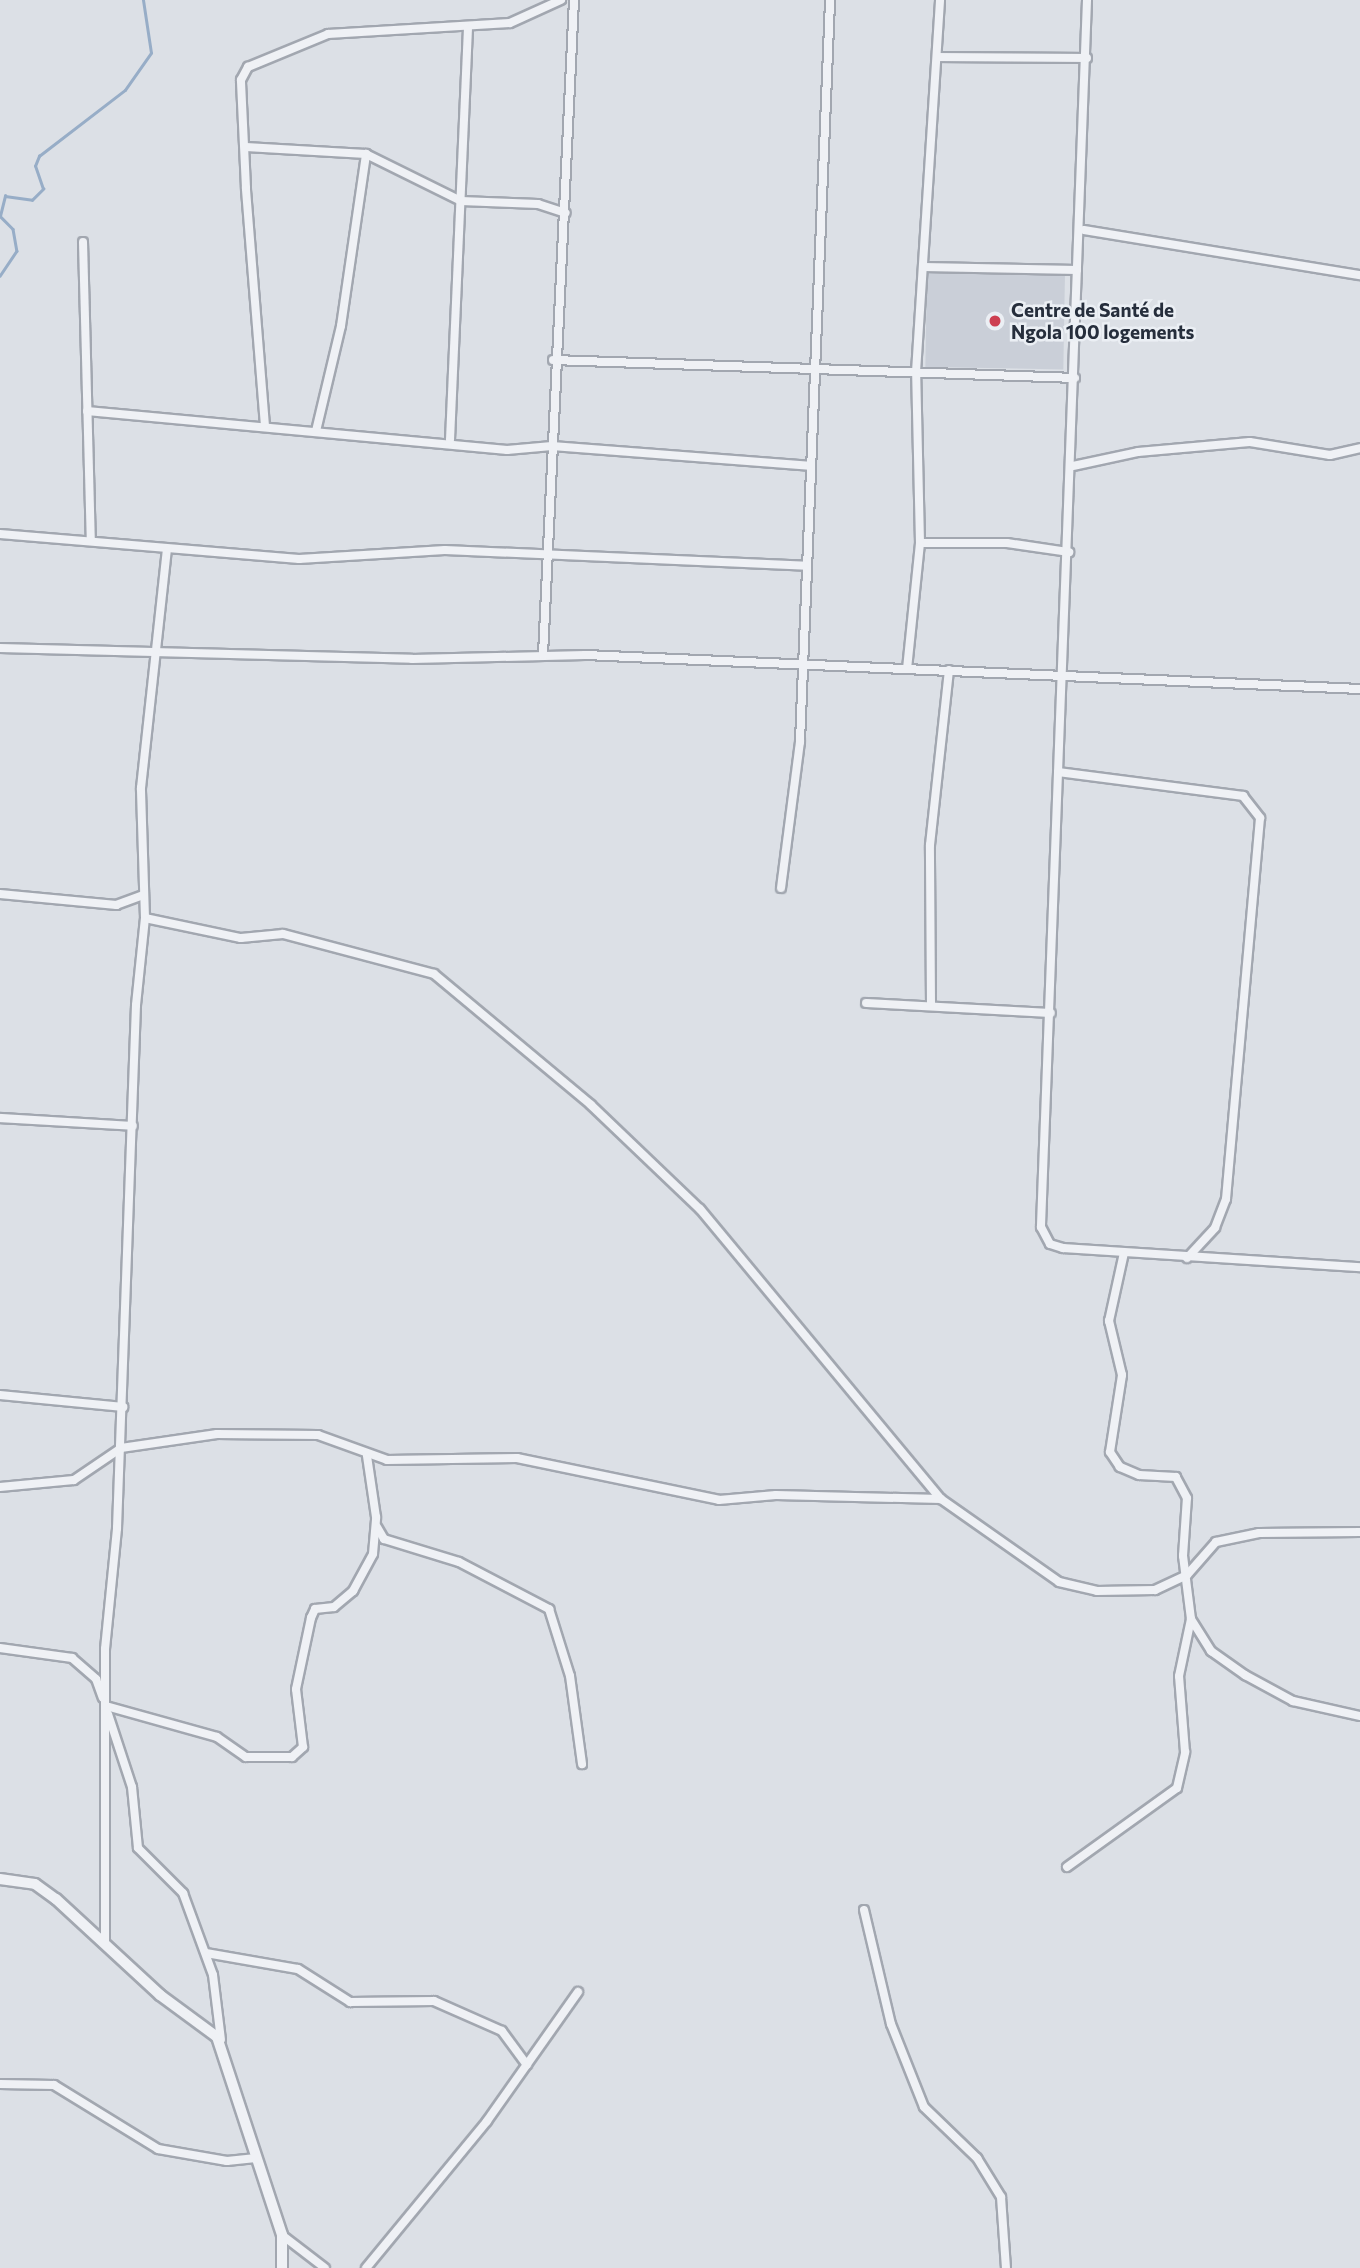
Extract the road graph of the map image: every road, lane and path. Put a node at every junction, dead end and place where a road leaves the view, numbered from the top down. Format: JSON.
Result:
{"nodes":[{"id":1,"x":561,"y":0,"type":"edge"},
{"id":2,"x":574,"y":0,"type":"edge"},
{"id":3,"x":830,"y":0,"type":"edge"},
{"id":4,"x":940,"y":0,"type":"edge"},
{"id":5,"x":1087,"y":0,"type":"edge"},
{"id":6,"x":468,"y":27,"type":"junction"},
{"id":7,"x":939,"y":57,"type":"junction"},
{"id":8,"x":1087,"y":58,"type":"junction"},
{"id":9,"x":246,"y":147,"type":"junction"},
{"id":10,"x":366,"y":154,"type":"junction"},
{"id":11,"x":461,"y":201,"type":"junction"},
{"id":12,"x":566,"y":213,"type":"junction"},
{"id":13,"x":1083,"y":230,"type":"junction"},
{"id":14,"x":83,"y":242,"type":"dead end"},
{"id":15,"x":924,"y":267,"type":"junction"},
{"id":16,"x":1077,"y":270,"type":"junction"},
{"id":17,"x":1360,"y":275,"type":"edge"},
{"id":18,"x":553,"y":360,"type":"junction"},
{"id":19,"x":811,"y":368,"type":"junction"},
{"id":20,"x":916,"y":372,"type":"junction"},
{"id":21,"x":1075,"y":378,"type":"junction"},
{"id":22,"x":87,"y":411,"type":"junction"},
{"id":23,"x":265,"y":426,"type":"junction"},
{"id":24,"x":316,"y":431,"type":"junction"},
{"id":25,"x":450,"y":440,"type":"junction"},
{"id":26,"x":552,"y":446,"type":"junction"},
{"id":27,"x":1360,"y":448,"type":"edge"},
{"id":28,"x":809,"y":466,"type":"junction"},
{"id":29,"x":1073,"y":466,"type":"junction"},
{"id":30,"x":0,"y":534,"type":"edge"},
{"id":31,"x":91,"y":540,"type":"junction"},
{"id":32,"x":920,"y":543,"type":"junction"},
{"id":33,"x":166,"y":549,"type":"junction"},
{"id":34,"x":1069,"y":552,"type":"junction"},
{"id":35,"x":551,"y":553,"type":"junction"},
{"id":36,"x":807,"y":566,"type":"junction"},
{"id":37,"x":0,"y":648,"type":"edge"},
{"id":38,"x":160,"y":652,"type":"junction"},
{"id":39,"x":542,"y":655,"type":"junction"},
{"id":40,"x":803,"y":663,"type":"junction"},
{"id":41,"x":907,"y":669,"type":"junction"},
{"id":42,"x":949,"y":670,"type":"junction"},
{"id":43,"x":1059,"y":676,"type":"junction"},
{"id":44,"x":1360,"y":689,"type":"edge"},
{"id":45,"x":1058,"y":772,"type":"junction"},
{"id":46,"x":781,"y":888,"type":"dead end"},
{"id":47,"x":0,"y":894,"type":"edge"},
{"id":48,"x":143,"y":895,"type":"junction"},
{"id":49,"x":145,"y":918,"type":"junction"},
{"id":50,"x":866,"y":1003,"type":"dead end"},
{"id":51,"x":931,"y":1003,"type":"junction"},
{"id":52,"x":1051,"y":1013,"type":"junction"},
{"id":53,"x":0,"y":1118,"type":"edge"},
{"id":54,"x":133,"y":1126,"type":"junction"},
{"id":55,"x":1124,"y":1253,"type":"junction"},
{"id":56,"x":1187,"y":1258,"type":"junction"},
{"id":57,"x":1360,"y":1267,"type":"edge"},
{"id":58,"x":0,"y":1395,"type":"edge"},
{"id":59,"x":123,"y":1407,"type":"junction"},
{"id":60,"x":121,"y":1448,"type":"junction"},
{"id":61,"x":366,"y":1456,"type":"junction"},
{"id":62,"x":0,"y":1487,"type":"edge"},
{"id":63,"x":941,"y":1499,"type":"junction"},
{"id":64,"x":376,"y":1524,"type":"junction"},
{"id":65,"x":1360,"y":1532,"type":"edge"},
{"id":66,"x":1187,"y":1575,"type":"junction"},
{"id":67,"x":1191,"y":1619,"type":"junction"},
{"id":68,"x":0,"y":1648,"type":"edge"},
{"id":69,"x":106,"y":1706,"type":"junction"},
{"id":70,"x":1360,"y":1716,"type":"edge"},
{"id":71,"x":582,"y":1764,"type":"dead end"},
{"id":72,"x":1067,"y":1867,"type":"dead end"},
{"id":73,"x":0,"y":1879,"type":"edge"},
{"id":74,"x":864,"y":1910,"type":"dead end"},
{"id":75,"x":105,"y":1941,"type":"junction"},
{"id":76,"x":206,"y":1953,"type":"junction"},
{"id":77,"x":578,"y":1992,"type":"dead end"},
{"id":78,"x":221,"y":2043,"type":"junction"},
{"id":79,"x":527,"y":2065,"type":"junction"},
{"id":80,"x":0,"y":2084,"type":"edge"},
{"id":81,"x":256,"y":2158,"type":"junction"},
{"id":82,"x":282,"y":2235,"type":"junction"},
{"id":83,"x":282,"y":2268,"type":"edge"},
{"id":84,"x":325,"y":2268,"type":"edge"},
{"id":85,"x":366,"y":2268,"type":"edge"},
{"id":86,"x":1006,"y":2268,"type":"edge"}],
"edges":[{"from":1,"to":6,"type":"street"},
{"from":2,"to":12,"type":"street"},
{"from":3,"to":19,"type":"street"},
{"from":4,"to":7,"type":"street"},
{"from":5,"to":8,"type":"street"},
{"from":6,"to":9,"type":"street"},
{"from":6,"to":11,"type":"street"},
{"from":7,"to":8,"type":"street"},
{"from":7,"to":15,"type":"street"},
{"from":8,"to":13,"type":"street"},
{"from":9,"to":10,"type":"street"},
{"from":9,"to":23,"type":"street"},
{"from":10,"to":11,"type":"street"},
{"from":10,"to":24,"type":"street"},
{"from":11,"to":12,"type":"street"},
{"from":11,"to":25,"type":"street"},
{"from":12,"to":18,"type":"street"},
{"from":13,"to":16,"type":"street"},
{"from":13,"to":17,"type":"street"},
{"from":14,"to":22,"type":"street"},
{"from":15,"to":16,"type":"street"},
{"from":15,"to":20,"type":"street"},
{"from":16,"to":21,"type":"street"},
{"from":18,"to":19,"type":"street"},
{"from":18,"to":26,"type":"street"},
{"from":19,"to":20,"type":"street"},
{"from":19,"to":28,"type":"street"},
{"from":20,"to":21,"type":"street"},
{"from":20,"to":32,"type":"street"},
{"from":21,"to":29,"type":"street"},
{"from":22,"to":23,"type":"street"},
{"from":22,"to":31,"type":"street"},
{"from":23,"to":24,"type":"street"},
{"from":24,"to":25,"type":"street"},
{"from":25,"to":26,"type":"street"},
{"from":26,"to":28,"type":"street"},
{"from":26,"to":35,"type":"street"},
{"from":27,"to":29,"type":"street"},
{"from":28,"to":36,"type":"street"},
{"from":29,"to":34,"type":"street"},
{"from":30,"to":31,"type":"street"},
{"from":31,"to":33,"type":"street"},
{"from":32,"to":34,"type":"street"},
{"from":32,"to":41,"type":"street"},
{"from":33,"to":35,"type":"street"},
{"from":33,"to":38,"type":"street"},
{"from":34,"to":43,"type":"street"},
{"from":35,"to":36,"type":"street"},
{"from":35,"to":39,"type":"street"},
{"from":36,"to":40,"type":"street"},
{"from":37,"to":38,"type":"street"},
{"from":38,"to":39,"type":"street"},
{"from":38,"to":48,"type":"street"},
{"from":39,"to":40,"type":"street"},
{"from":40,"to":41,"type":"street"},
{"from":40,"to":46,"type":"street"},
{"from":41,"to":42,"type":"street"},
{"from":42,"to":43,"type":"street"},
{"from":42,"to":51,"type":"street"},
{"from":43,"to":44,"type":"street"},
{"from":43,"to":45,"type":"street"},
{"from":45,"to":52,"type":"street"},
{"from":45,"to":56,"type":"street"},
{"from":47,"to":48,"type":"street"},
{"from":48,"to":49,"type":"street"},
{"from":49,"to":54,"type":"street"},
{"from":49,"to":63,"type":"street"},
{"from":50,"to":51,"type":"street"},
{"from":51,"to":52,"type":"street"},
{"from":52,"to":55,"type":"street"},
{"from":53,"to":54,"type":"street"},
{"from":54,"to":59,"type":"street"},
{"from":55,"to":56,"type":"street"},
{"from":55,"to":66,"type":"street"},
{"from":56,"to":57,"type":"street"},
{"from":58,"to":59,"type":"street"},
{"from":59,"to":60,"type":"street"},
{"from":60,"to":61,"type":"street"},
{"from":60,"to":62,"type":"street"},
{"from":60,"to":69,"type":"street"},
{"from":61,"to":63,"type":"street"},
{"from":61,"to":64,"type":"street"},
{"from":63,"to":66,"type":"street"},
{"from":64,"to":69,"type":"street"},
{"from":64,"to":71,"type":"street"},
{"from":65,"to":66,"type":"street"},
{"from":66,"to":67,"type":"street"},
{"from":67,"to":70,"type":"street"},
{"from":67,"to":72,"type":"street"},
{"from":68,"to":69,"type":"street"},
{"from":69,"to":75,"type":"street"},
{"from":69,"to":76,"type":"street"},
{"from":73,"to":75,"type":"street"},
{"from":74,"to":86,"type":"street"},
{"from":75,"to":78,"type":"street"},
{"from":76,"to":78,"type":"street"},
{"from":76,"to":79,"type":"street"},
{"from":77,"to":79,"type":"street"},
{"from":78,"to":81,"type":"street"},
{"from":79,"to":85,"type":"street"},
{"from":80,"to":81,"type":"street"},
{"from":81,"to":82,"type":"street"},
{"from":82,"to":83,"type":"street"},
{"from":82,"to":84,"type":"street"}]}
